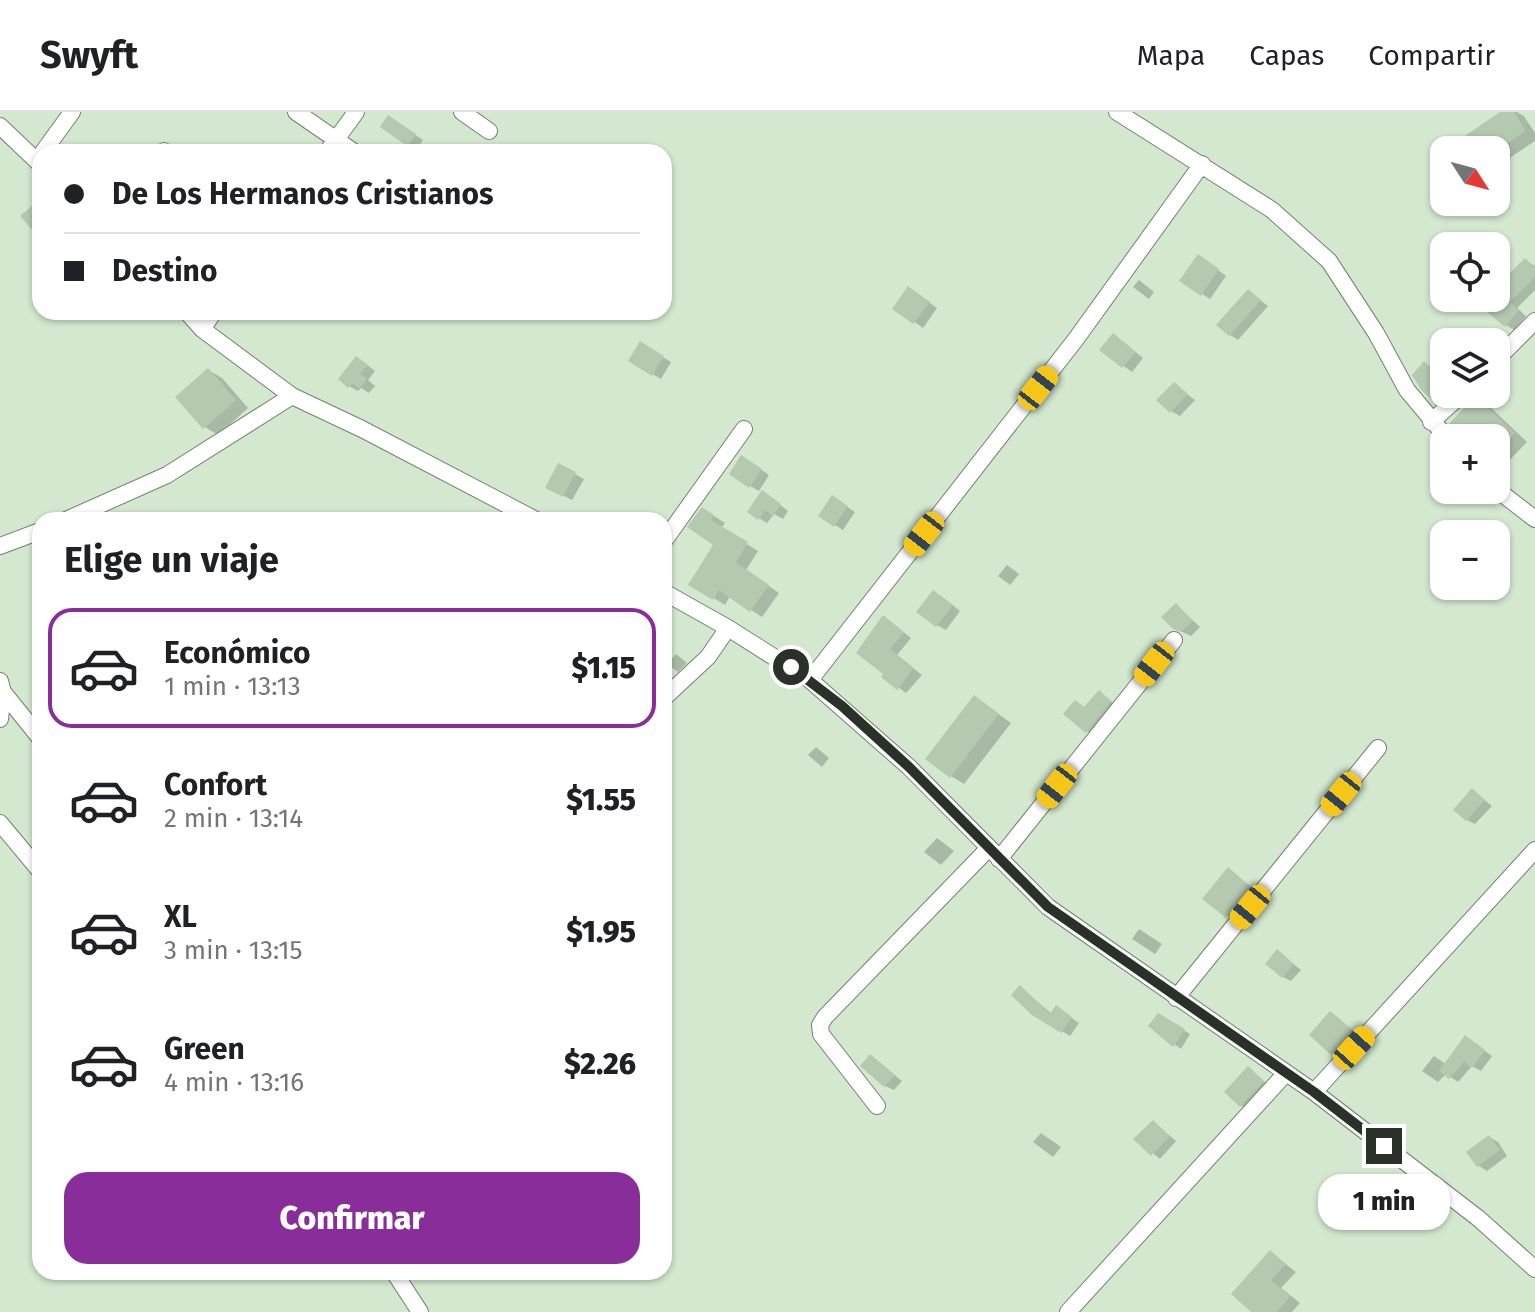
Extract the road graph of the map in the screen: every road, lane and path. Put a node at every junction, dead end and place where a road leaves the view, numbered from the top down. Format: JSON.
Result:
{"nodes":[{"id":1,"x":72,"y":112,"type":"edge"},
{"id":2,"x":296,"y":112,"type":"edge"},
{"id":3,"x":356,"y":112,"type":"edge"},
{"id":4,"x":462,"y":112,"type":"edge"},
{"id":5,"x":1117,"y":112,"type":"edge"},
{"id":6,"x":0,"y":126,"type":"edge"},
{"id":7,"x":489,"y":131,"type":"dead end"},
{"id":8,"x":50,"y":144,"type":"edge"},
{"id":9,"x":330,"y":144,"type":"edge"},
{"id":10,"x":333,"y":144,"type":"edge"},
{"id":11,"x":32,"y":152,"type":"edge"},
{"id":12,"x":1202,"y":164,"type":"junction"},
{"id":13,"x":194,"y":320,"type":"edge"},
{"id":14,"x":208,"y":320,"type":"edge"},
{"id":15,"x":1535,"y":321,"type":"edge"},
{"id":16,"x":202,"y":329,"type":"junction"},
{"id":17,"x":1510,"y":346,"type":"edge"},
{"id":18,"x":292,"y":396,"type":"junction"},
{"id":19,"x":1446,"y":408,"type":"edge"},
{"id":20,"x":1431,"y":422,"type":"joint"},
{"id":21,"x":744,"y":429,"type":"dead end"},
{"id":22,"x":1510,"y":500,"type":"edge"},
{"id":23,"x":84,"y":512,"type":"edge"},
{"id":24,"x":521,"y":512,"type":"edge"},
{"id":25,"x":1535,"y":519,"type":"edge"},
{"id":26,"x":672,"y":530,"type":"edge"},
{"id":27,"x":32,"y":534,"type":"edge"},
{"id":28,"x":0,"y":546,"type":"edge"},
{"id":29,"x":672,"y":598,"type":"edge"},
{"id":30,"x":728,"y":628,"type":"junction"},
{"id":31,"x":1174,"y":640,"type":"dead end"},
{"id":32,"x":810,"y":680,"type":"junction"},
{"id":33,"x":2,"y":687,"type":"edge"},
{"id":34,"x":672,"y":691,"type":"edge"},
{"id":35,"x":0,"y":719,"type":"edge"},
{"id":36,"x":32,"y":727,"type":"edge"},
{"id":37,"x":1378,"y":748,"type":"dead end"},
{"id":38,"x":0,"y":823,"type":"edge"},
{"id":39,"x":1535,"y":850,"type":"edge"},
{"id":40,"x":994,"y":854,"type":"junction"},
{"id":41,"x":32,"y":861,"type":"edge"},
{"id":42,"x":1176,"y":998,"type":"junction"},
{"id":43,"x":1286,"y":1073,"type":"junction"},
{"id":44,"x":1314,"y":1092,"type":"junction"},
{"id":45,"x":877,"y":1106,"type":"dead end"},
{"id":46,"x":1535,"y":1269,"type":"edge"},
{"id":47,"x":399,"y":1280,"type":"edge"},
{"id":48,"x":420,"y":1312,"type":"edge"},
{"id":49,"x":1068,"y":1312,"type":"edge"}],
"edges":[{"from":1,"to":8,"type":"street"},
{"from":2,"to":9,"type":"street"},
{"from":3,"to":10,"type":"street"},
{"from":4,"to":7,"type":"street"},
{"from":5,"to":12,"type":"street"},
{"from":6,"to":11,"type":"street"},
{"from":12,"to":20,"type":"street"},
{"from":12,"to":32,"type":"street"},
{"from":13,"to":16,"type":"street"},
{"from":14,"to":16,"type":"street"},
{"from":15,"to":17,"type":"street"},
{"from":16,"to":18,"type":"street"},
{"from":18,"to":23,"type":"street"},
{"from":18,"to":24,"type":"street"},
{"from":19,"to":20,"type":"street"},
{"from":21,"to":26,"type":"street"},
{"from":22,"to":25,"type":"street"},
{"from":27,"to":28,"type":"street"},
{"from":29,"to":30,"type":"street"},
{"from":30,"to":32,"type":"street"},
{"from":30,"to":34,"type":"street"},
{"from":31,"to":40,"type":"street"},
{"from":32,"to":40,"type":"street"},
{"from":33,"to":35,"type":"street"},
{"from":33,"to":36,"type":"street"},
{"from":37,"to":42,"type":"street"},
{"from":38,"to":41,"type":"street"},
{"from":39,"to":44,"type":"street"},
{"from":40,"to":42,"type":"street"},
{"from":40,"to":45,"type":"street"},
{"from":42,"to":43,"type":"street"},
{"from":43,"to":44,"type":"street"},
{"from":43,"to":49,"type":"street"},
{"from":44,"to":46,"type":"street"},
{"from":47,"to":48,"type":"street"}]}
